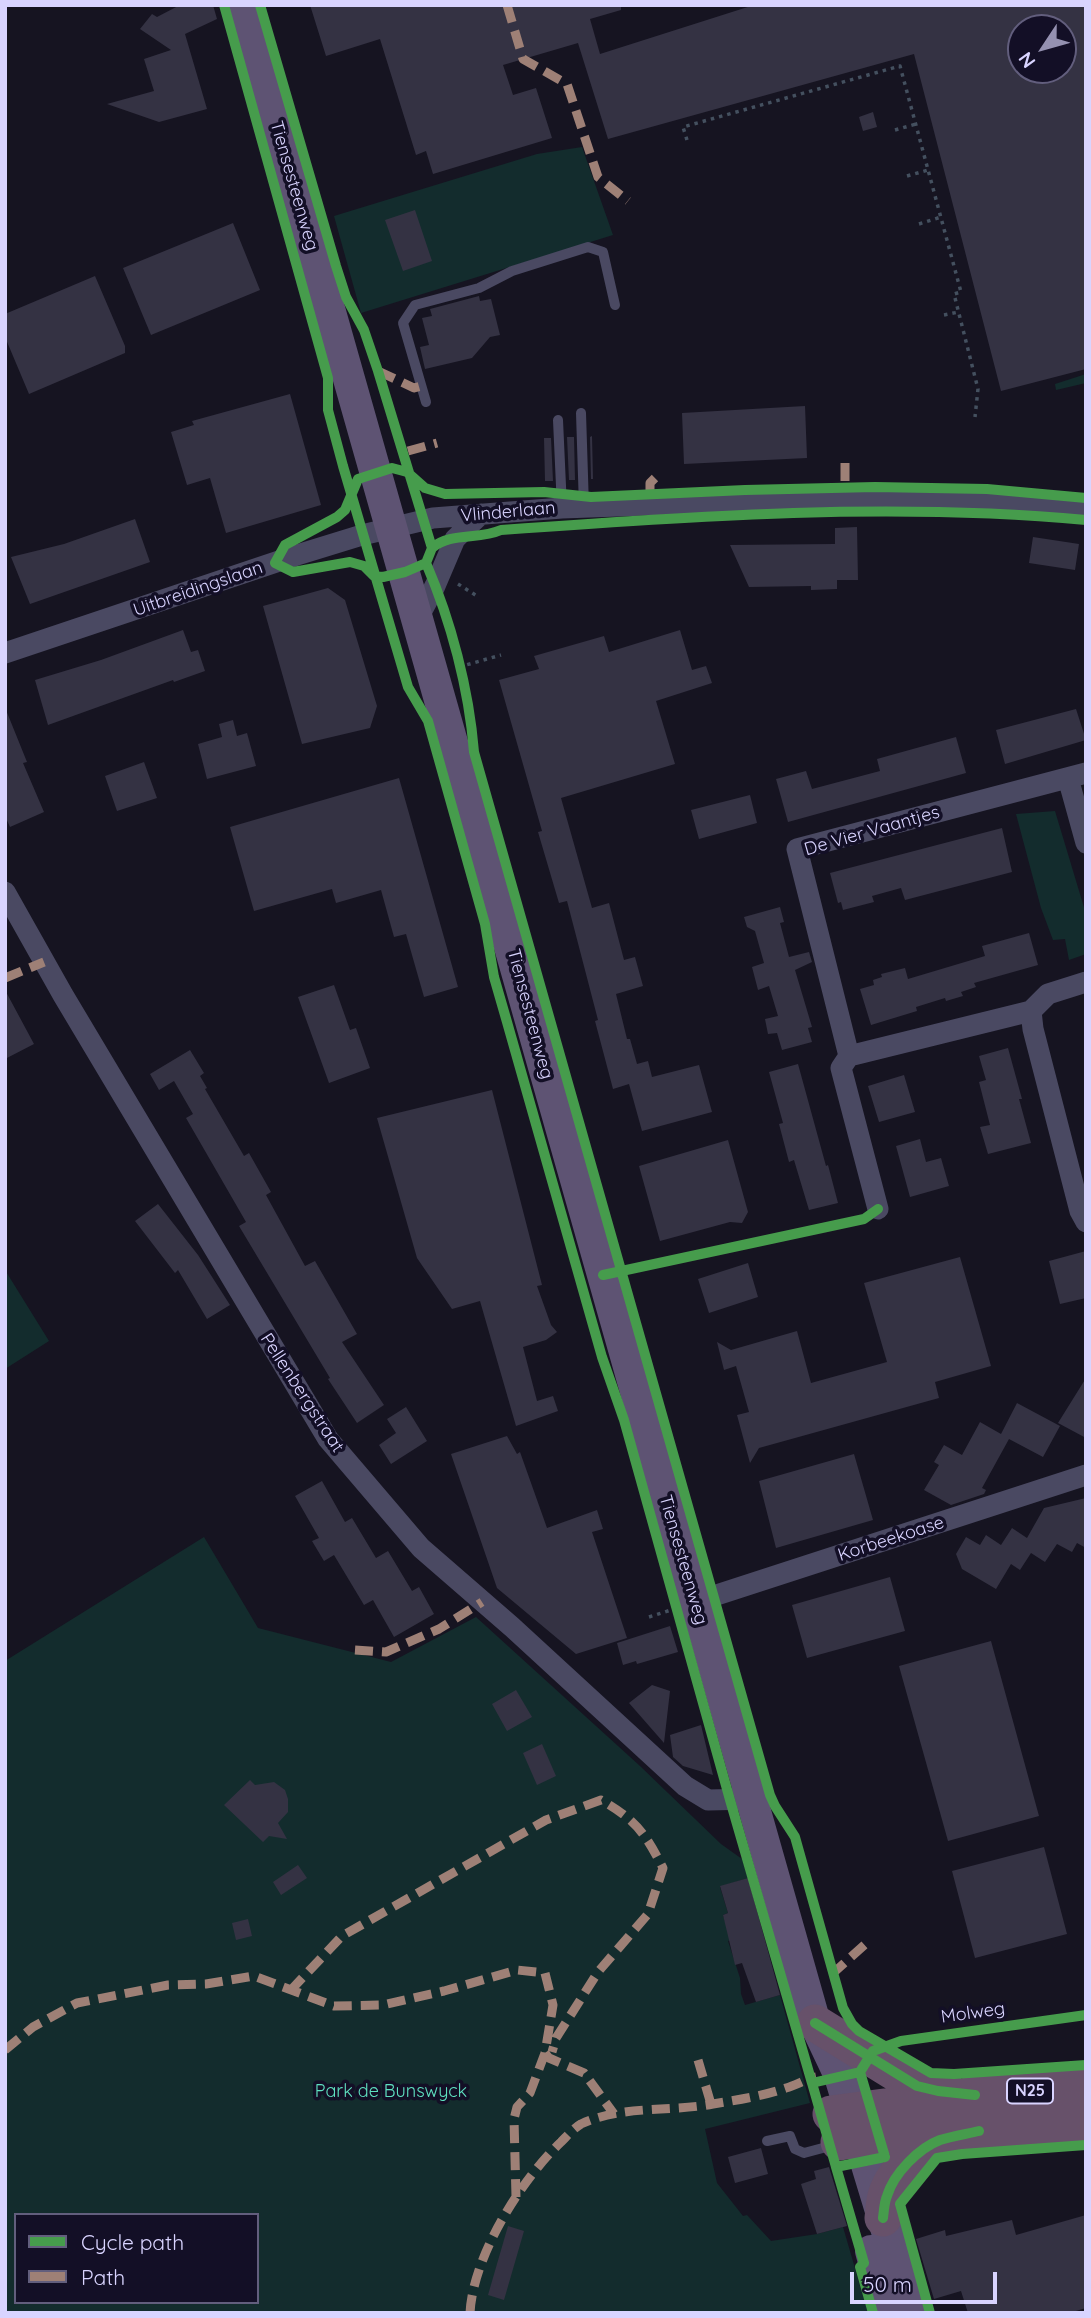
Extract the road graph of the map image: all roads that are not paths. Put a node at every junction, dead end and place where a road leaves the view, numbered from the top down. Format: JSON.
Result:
{"nodes":[{"id":1,"x":243,"y":5,"type":"edge"},
{"id":2,"x":615,"y":305,"type":"dead end"},
{"id":3,"x":426,"y":402,"type":"dead end"},
{"id":4,"x":581,"y":413,"type":"dead end"},
{"id":5,"x":558,"y":420,"type":"dead end"},
{"id":6,"x":584,"y":507,"type":"junction"},
{"id":7,"x":562,"y":508,"type":"junction"},
{"id":8,"x":1086,"y":508,"type":"edge"},
{"id":9,"x":481,"y":514,"type":"junction"},
{"id":10,"x":392,"y":528,"type":"junction"},
{"id":11,"x":440,"y":592,"type":"junction"},
{"id":12,"x":5,"y":653,"type":"edge"},
{"id":13,"x":1077,"y":775,"type":"edge"},
{"id":14,"x":1086,"y":843,"type":"edge"},
{"id":15,"x":5,"y":892,"type":"edge"},
{"id":16,"x":1086,"y":982,"type":"edge"},
{"id":17,"x":1031,"y":1011,"type":"junction"},
{"id":18,"x":849,"y":1056,"type":"junction"},
{"id":19,"x":878,"y":1209,"type":"dead end"},
{"id":20,"x":1086,"y":1222,"type":"edge"},
{"id":21,"x":1086,"y":1475,"type":"edge"},
{"id":22,"x":683,"y":1606,"type":"junction"},
{"id":23,"x":753,"y":1799,"type":"junction"},
{"id":24,"x":815,"y":2023,"type":"junction"},
{"id":25,"x":1086,"y":2087,"type":"edge"},
{"id":26,"x":975,"y":2095,"type":"junction"},
{"id":27,"x":1086,"y":2124,"type":"edge"},
{"id":28,"x":845,"y":2126,"type":"junction"},
{"id":29,"x":979,"y":2131,"type":"junction"},
{"id":30,"x":767,"y":2141,"type":"dead end"},
{"id":31,"x":883,"y":2218,"type":"junction"},
{"id":32,"x":888,"y":2313,"type":"edge"},
{"id":33,"x":912,"y":2313,"type":"edge"}],
"edges":[{"from":1,"to":10,"type":"main road","name":"Tiensesteenweg"},
{"from":2,"to":3,"type":"lane"},
{"from":4,"to":6,"type":"lane"},
{"from":5,"to":7,"type":"lane"},
{"from":6,"to":7,"type":"street","name":"Vlinderlaan"},
{"from":6,"to":8,"type":"street","name":"Vlinderlaan"},
{"from":7,"to":9,"type":"street","name":"Vlinderlaan"},
{"from":9,"to":10,"type":"street","name":"Vlinderlaan"},
{"from":9,"to":11,"type":"street"},
{"from":10,"to":11,"type":"main road","name":"Tiensesteenweg"},
{"from":10,"to":12,"type":"street","name":"Uitbreidingslaan"},
{"from":11,"to":22,"type":"main road","name":"Tiensesteenweg"},
{"from":13,"to":14,"type":"street","name":"De Vier Vaantjes"},
{"from":13,"to":18,"type":"street","name":"De Vier Vaantjes"},
{"from":15,"to":23,"type":"street","name":"Pellenbergstraat"},
{"from":16,"to":17,"type":"street"},
{"from":17,"to":18,"type":"street"},
{"from":17,"to":20,"type":"street"},
{"from":18,"to":19,"type":"street","name":"De Vier Vaantjes"},
{"from":21,"to":22,"type":"street","name":"Korbeekoase"},
{"from":22,"to":23,"type":"main road","name":"Tiensesteenweg"},
{"from":23,"to":24,"type":"main road","name":"Tiensesteenweg"},
{"from":24,"to":26,"type":"highway"},
{"from":24,"to":28,"type":"main road","name":"Tiensesteenweg"},
{"from":25,"to":26,"type":"highway","number":"N25"},
{"from":26,"to":28,"type":"highway","number":"N25"},
{"from":27,"to":29,"type":"highway","number":"N25"},
{"from":28,"to":29,"type":"highway","number":"N25"},
{"from":28,"to":30,"type":"lane"},
{"from":28,"to":31,"type":"main road","name":"Tiensesteenweg"},
{"from":28,"to":32,"type":"main road","name":"Tiensesteenweg"},
{"from":29,"to":31,"type":"highway"},
{"from":31,"to":33,"type":"main road","name":"Tiensesteenweg"}]}
